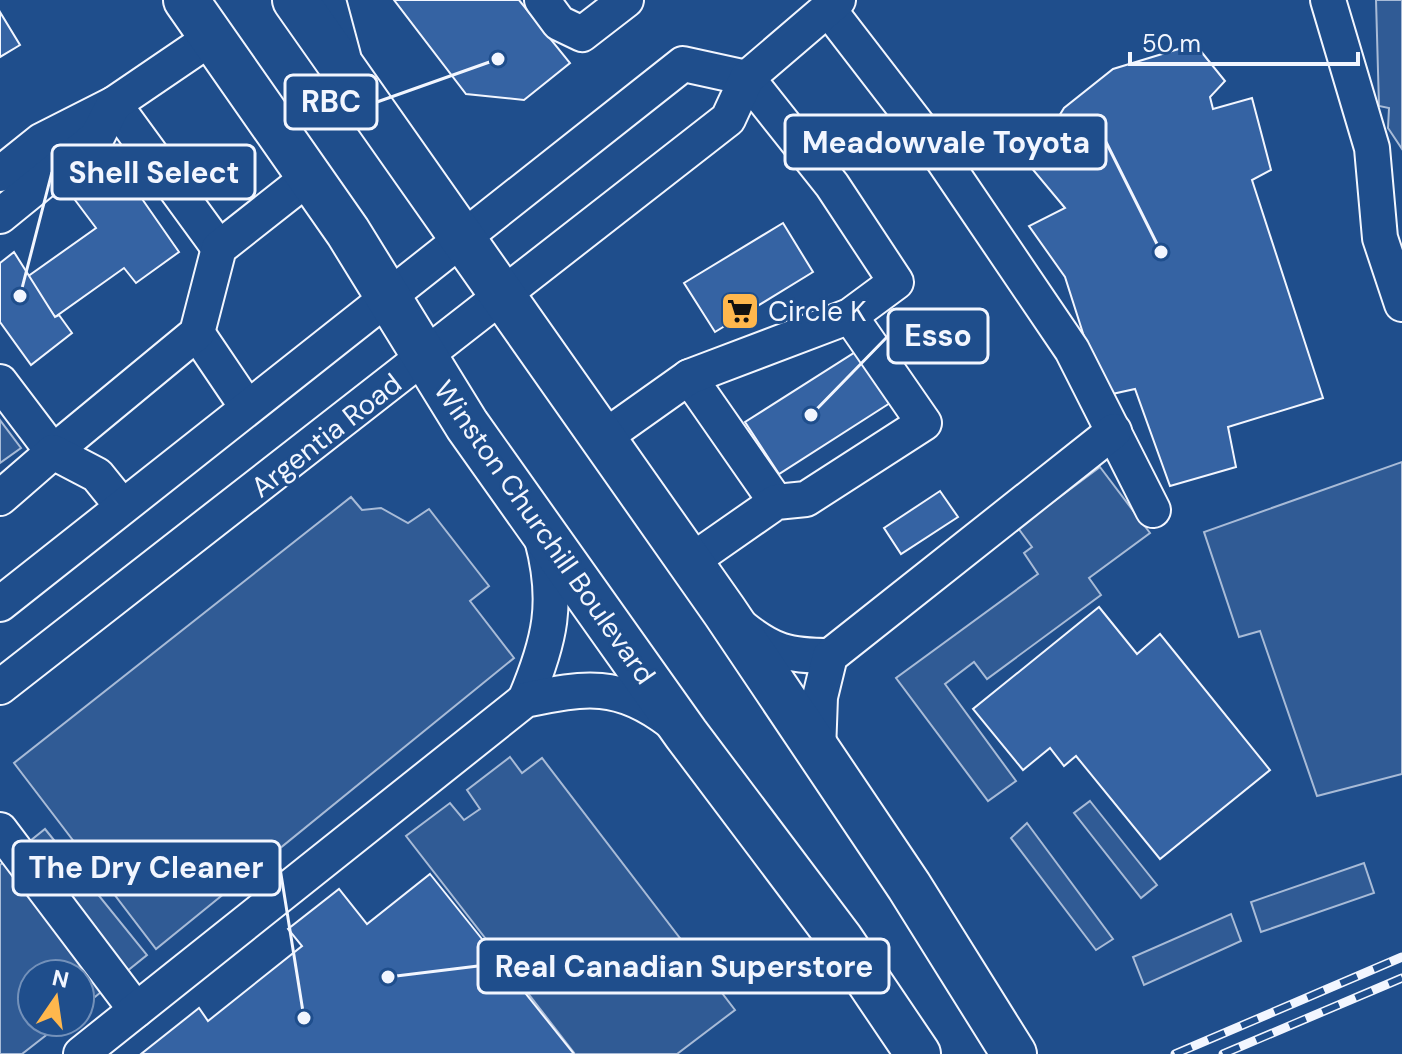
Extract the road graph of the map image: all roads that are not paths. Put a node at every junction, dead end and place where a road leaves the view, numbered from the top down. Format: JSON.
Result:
{"nodes":[{"id":1,"x":186,"y":0,"type":"edge"},
{"id":2,"x":295,"y":0,"type":"edge"},
{"id":3,"x":328,"y":0,"type":"edge"},
{"id":4,"x":542,"y":0,"type":"edge"},
{"id":5,"x":626,"y":0,"type":"edge"},
{"id":6,"x":1328,"y":0,"type":"edge"},
{"id":7,"x":834,"y":5,"type":"edge"},
{"id":8,"x":211,"y":38,"type":"junction"},
{"id":9,"x":349,"y":76,"type":"junction"},
{"id":10,"x":747,"y":78,"type":"junction"},
{"id":11,"x":114,"y":104,"type":"junction"},
{"id":12,"x":0,"y":174,"type":"edge"},
{"id":13,"x":309,"y":177,"type":"junction"},
{"id":14,"x":0,"y":216,"type":"edge"},
{"id":15,"x":462,"y":238,"type":"junction"},
{"id":16,"x":219,"y":248,"type":"junction"},
{"id":17,"x":502,"y":295,"type":"junction"},
{"id":18,"x":387,"y":296,"type":"junction"},
{"id":19,"x":1402,"y":304,"type":"edge"},
{"id":20,"x":850,"y":316,"type":"junction"},
{"id":21,"x":197,"y":333,"type":"junction"},
{"id":22,"x":424,"y":357,"type":"junction"},
{"id":23,"x":689,"y":377,"type":"junction"},
{"id":24,"x":0,"y":382,"type":"edge"},
{"id":25,"x":247,"y":407,"type":"junction"},
{"id":26,"x":1114,"y":431,"type":"junction"},
{"id":27,"x":603,"y":438,"type":"junction"},
{"id":28,"x":53,"y":452,"type":"junction"},
{"id":29,"x":0,"y":498,"type":"edge"},
{"id":30,"x":776,"y":502,"type":"junction"},
{"id":31,"x":122,"y":506,"type":"junction"},
{"id":32,"x":1153,"y":510,"type":"dead end"},
{"id":33,"x":540,"y":530,"type":"junction"},
{"id":34,"x":690,"y":562,"type":"junction"},
{"id":35,"x":0,"y":604,"type":"edge"},
{"id":36,"x":725,"y":612,"type":"junction"},
{"id":37,"x":830,"y":656,"type":"junction"},
{"id":38,"x":0,"y":687,"type":"edge"},
{"id":39,"x":525,"y":700,"type":"junction"},
{"id":40,"x":686,"y":734,"type":"junction"},
{"id":41,"x":818,"y":751,"type":"junction"},
{"id":42,"x":0,"y":830,"type":"edge"},
{"id":43,"x":136,"y":1010,"type":"junction"},
{"id":44,"x":81,"y":1054,"type":"edge"},
{"id":45,"x":918,"y":1054,"type":"edge"},
{"id":46,"x":1014,"y":1054,"type":"edge"}],
"edges":[{"from":1,"to":8,"type":"main road","name":"Winston Churchill Boulevard"},
{"from":2,"to":9,"type":"main road"},
{"from":3,"to":9,"type":"street"},
{"from":4,"to":5,"type":"street"},
{"from":6,"to":19,"type":"street"},
{"from":7,"to":10,"type":"street","name":"Argentia Road"},
{"from":7,"to":26,"type":"street"},
{"from":8,"to":11,"type":"street"},
{"from":8,"to":13,"type":"main road","name":"Winston Churchill Boulevard"},
{"from":9,"to":15,"type":"main road"},
{"from":10,"to":15,"type":"street"},
{"from":10,"to":17,"type":"street","name":"Argentia Road"},
{"from":10,"to":20,"type":"street"},
{"from":11,"to":12,"type":"street"},
{"from":11,"to":14,"type":"street"},
{"from":11,"to":16,"type":"street"},
{"from":13,"to":16,"type":"street"},
{"from":13,"to":18,"type":"main road","name":"Winston Churchill Boulevard"},
{"from":15,"to":17,"type":"main road"},
{"from":15,"to":18,"type":"street"},
{"from":16,"to":21,"type":"street"},
{"from":17,"to":22,"type":"street","name":"Argentia Road"},
{"from":17,"to":27,"type":"main road"},
{"from":18,"to":22,"type":"main road","name":"Winston Churchill Boulevard"},
{"from":18,"to":25,"type":"street"},
{"from":20,"to":23,"type":"street"},
{"from":20,"to":30,"type":"street"},
{"from":21,"to":25,"type":"street"},
{"from":21,"to":28,"type":"street"},
{"from":22,"to":33,"type":"main road","name":"Winston Churchill Boulevard"},
{"from":22,"to":38,"type":"street","name":"Argentia Road"},
{"from":23,"to":27,"type":"street"},
{"from":23,"to":30,"type":"street"},
{"from":24,"to":28,"type":"street"},
{"from":25,"to":31,"type":"street"},
{"from":26,"to":32,"type":"street"},
{"from":26,"to":37,"type":"street"},
{"from":27,"to":34,"type":"main road"},
{"from":28,"to":29,"type":"street"},
{"from":28,"to":31,"type":"street"},
{"from":30,"to":34,"type":"street"},
{"from":31,"to":35,"type":"street"},
{"from":33,"to":39,"type":"street"},
{"from":33,"to":40,"type":"main road","name":"Winston Churchill Boulevard"},
{"from":34,"to":36,"type":"main road"},
{"from":36,"to":37,"type":"street"},
{"from":36,"to":41,"type":"main road"},
{"from":37,"to":41,"type":"street"},
{"from":39,"to":40,"type":"street"},
{"from":39,"to":43,"type":"street"},
{"from":40,"to":45,"type":"main road","name":"Winston Churchill Boulevard"},
{"from":41,"to":46,"type":"main road"},
{"from":42,"to":43,"type":"street"},
{"from":43,"to":44,"type":"street"}]}
